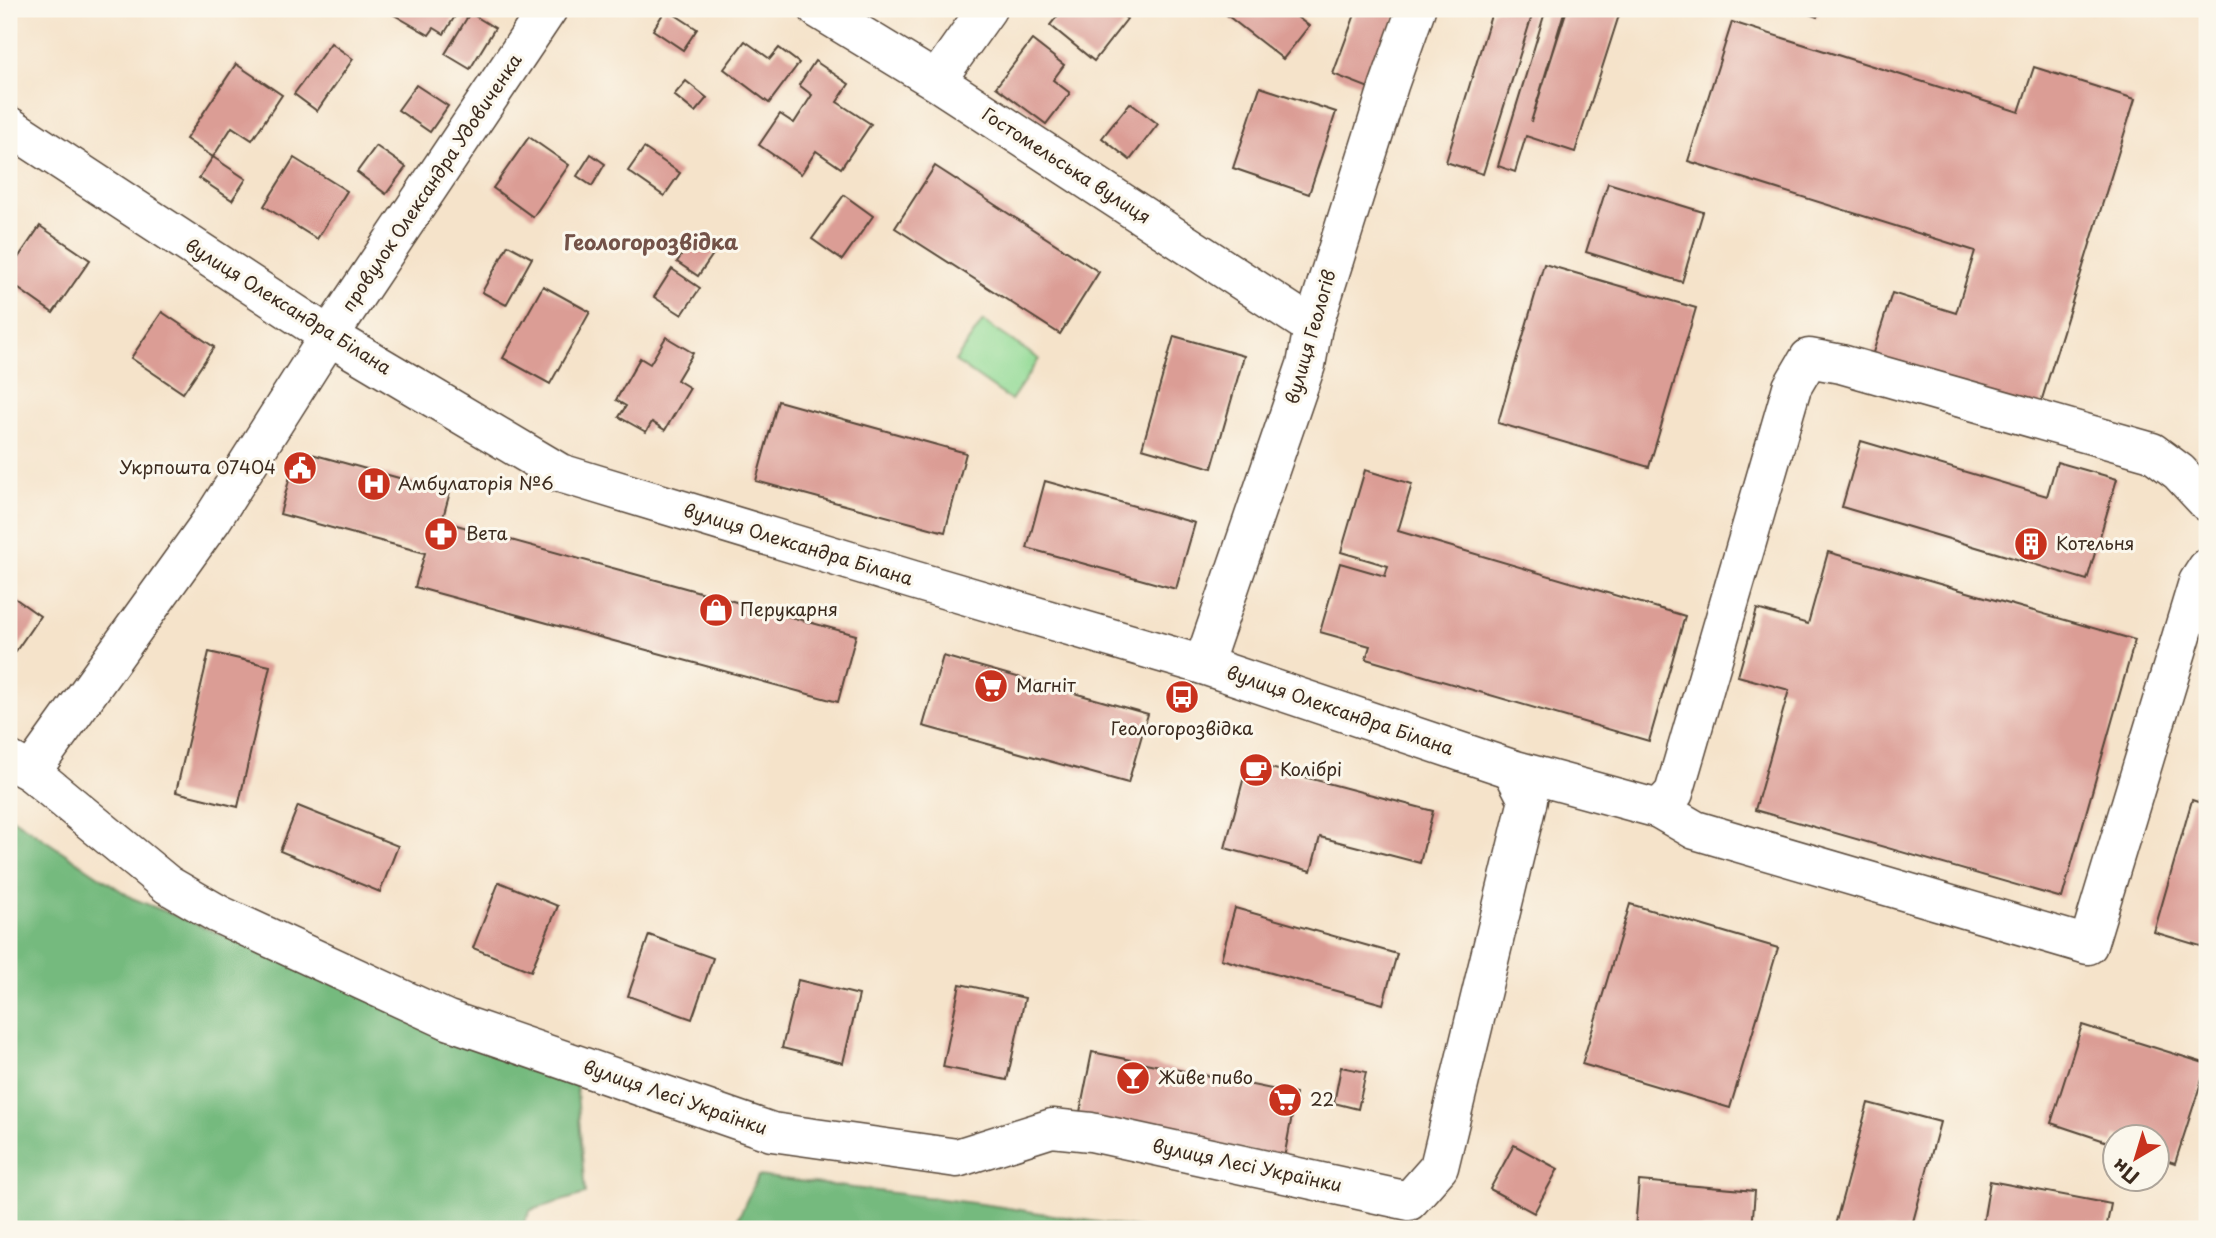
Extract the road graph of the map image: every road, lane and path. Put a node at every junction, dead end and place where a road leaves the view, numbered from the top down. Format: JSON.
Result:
{"nodes":[{"id":1,"x":548,"y":9,"type":"edge"},
{"id":2,"x":818,"y":9,"type":"edge"},
{"id":3,"x":987,"y":9,"type":"edge"},
{"id":4,"x":1416,"y":9,"type":"edge"},
{"id":5,"x":936,"y":81,"type":"junction"},
{"id":6,"x":9,"y":126,"type":"edge"},
{"id":7,"x":1313,"y":327,"type":"junction"},
{"id":8,"x":329,"y":336,"type":"junction"},
{"id":9,"x":2207,"y":502,"type":"edge"},
{"id":10,"x":2207,"y":568,"type":"edge"},
{"id":11,"x":1203,"y":665,"type":"junction"},
{"id":12,"x":20,"y":766,"type":"edge"},
{"id":13,"x":1513,"y":769,"type":"junction"},
{"id":14,"x":1659,"y":809,"type":"junction"}],
"edges":[{"from":1,"to":8,"type":"street","name":"провулок Олександра Удовиченка"},
{"from":2,"to":5,"type":"street","name":"Гостомельська вулиця"},
{"from":3,"to":5,"type":"street"},
{"from":4,"to":7,"type":"street","name":"вулиця Геологів"},
{"from":5,"to":7,"type":"street","name":"Гостомельська вулиця"},
{"from":6,"to":8,"type":"street","name":"вулиця Олександра Білана"},
{"from":7,"to":11,"type":"street","name":"вулиця Геологів"},
{"from":8,"to":11,"type":"street","name":"вулиця Олександра Білана"},
{"from":8,"to":12,"type":"street","name":"провулок Олександра Удовиченка"},
{"from":9,"to":14,"type":"street"},
{"from":10,"to":14,"type":"street","name":"вулиця Олександра Білана"},
{"from":11,"to":13,"type":"street","name":"вулиця Олександра Білана"},
{"from":12,"to":13,"type":"street","name":"вулиця Лесі Українки"},
{"from":13,"to":14,"type":"street","name":"вулиця Олександра Білана"}]}
